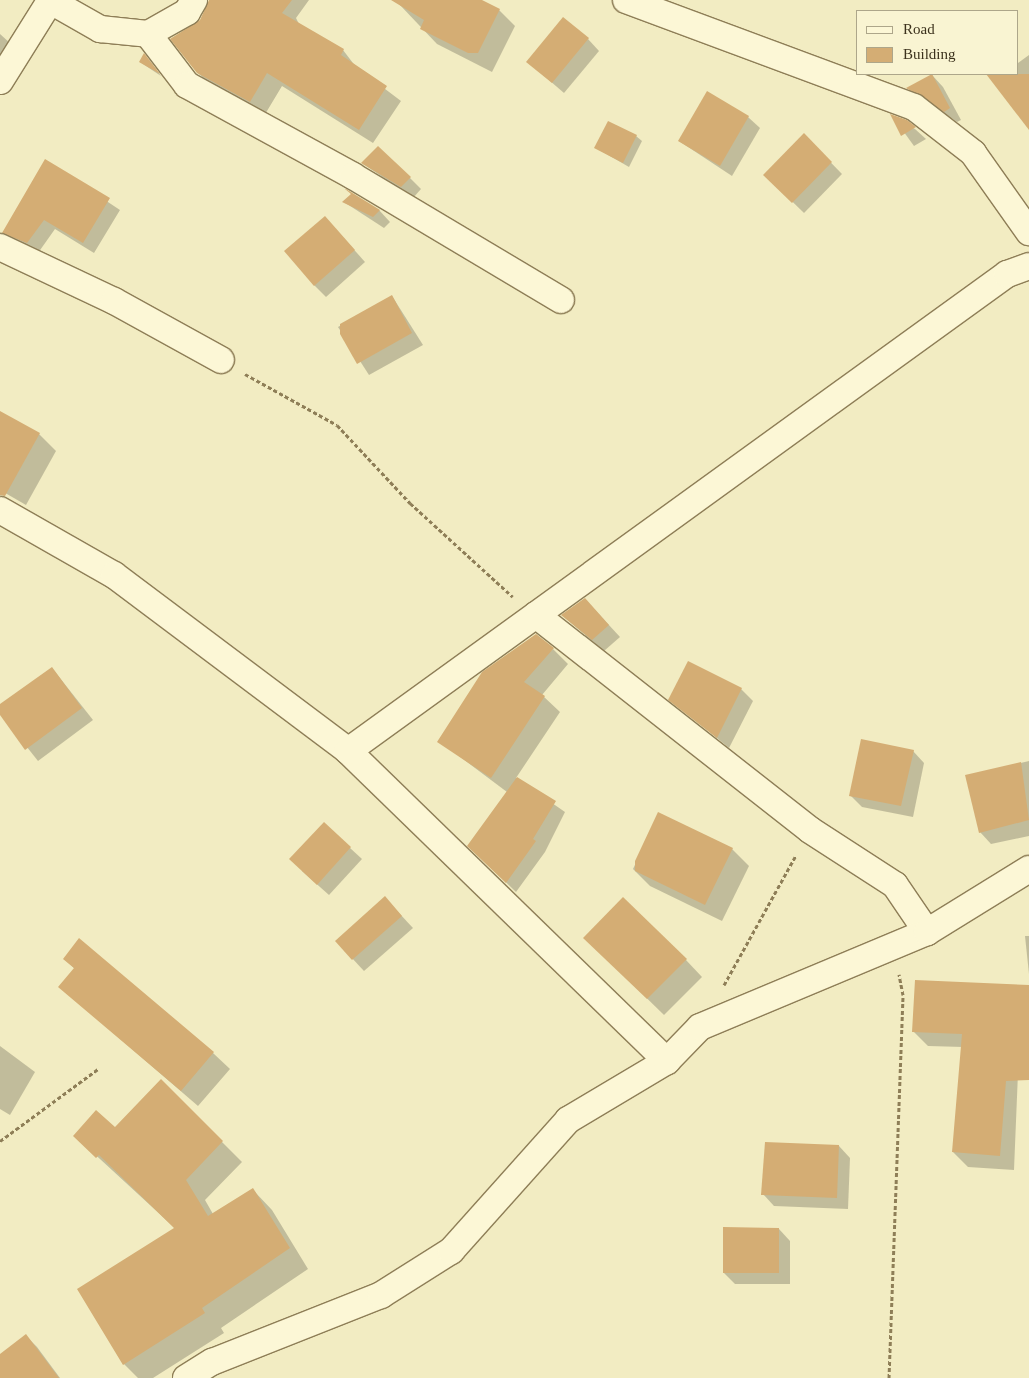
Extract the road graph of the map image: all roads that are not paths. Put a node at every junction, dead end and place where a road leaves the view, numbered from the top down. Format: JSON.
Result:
{"nodes":[{"id":1,"x":49,"y":0,"type":"edge"},
{"id":2,"x":194,"y":0,"type":"edge"},
{"id":3,"x":626,"y":0,"type":"edge"},
{"id":4,"x":148,"y":34,"type":"junction"},
{"id":5,"x":0,"y":81,"type":"edge"},
{"id":6,"x":1029,"y":232,"type":"edge"},
{"id":7,"x":0,"y":247,"type":"edge"},
{"id":8,"x":1029,"y":266,"type":"edge"},
{"id":9,"x":561,"y":300,"type":"dead end"},
{"id":10,"x":221,"y":360,"type":"road end"},
{"id":11,"x":0,"y":510,"type":"edge"},
{"id":12,"x":536,"y":615,"type":"junction"},
{"id":13,"x":348,"y":751,"type":"junction"},
{"id":14,"x":1029,"y":869,"type":"edge"},
{"id":15,"x":927,"y":932,"type":"junction"},
{"id":16,"x":667,"y":1061,"type":"junction"},
{"id":17,"x":186,"y":1378,"type":"edge"}],
"edges":[{"from":1,"to":4,"type":"street"},
{"from":1,"to":5,"type":"street"},
{"from":2,"to":4,"type":"street"},
{"from":3,"to":6,"type":"street"},
{"from":4,"to":9,"type":"street"},
{"from":7,"to":10,"type":"street"},
{"from":8,"to":12,"type":"street"},
{"from":11,"to":13,"type":"street"},
{"from":12,"to":13,"type":"street"},
{"from":12,"to":15,"type":"street"},
{"from":13,"to":16,"type":"street"},
{"from":14,"to":15,"type":"street"},
{"from":15,"to":16,"type":"street"},
{"from":16,"to":17,"type":"street"}]}
